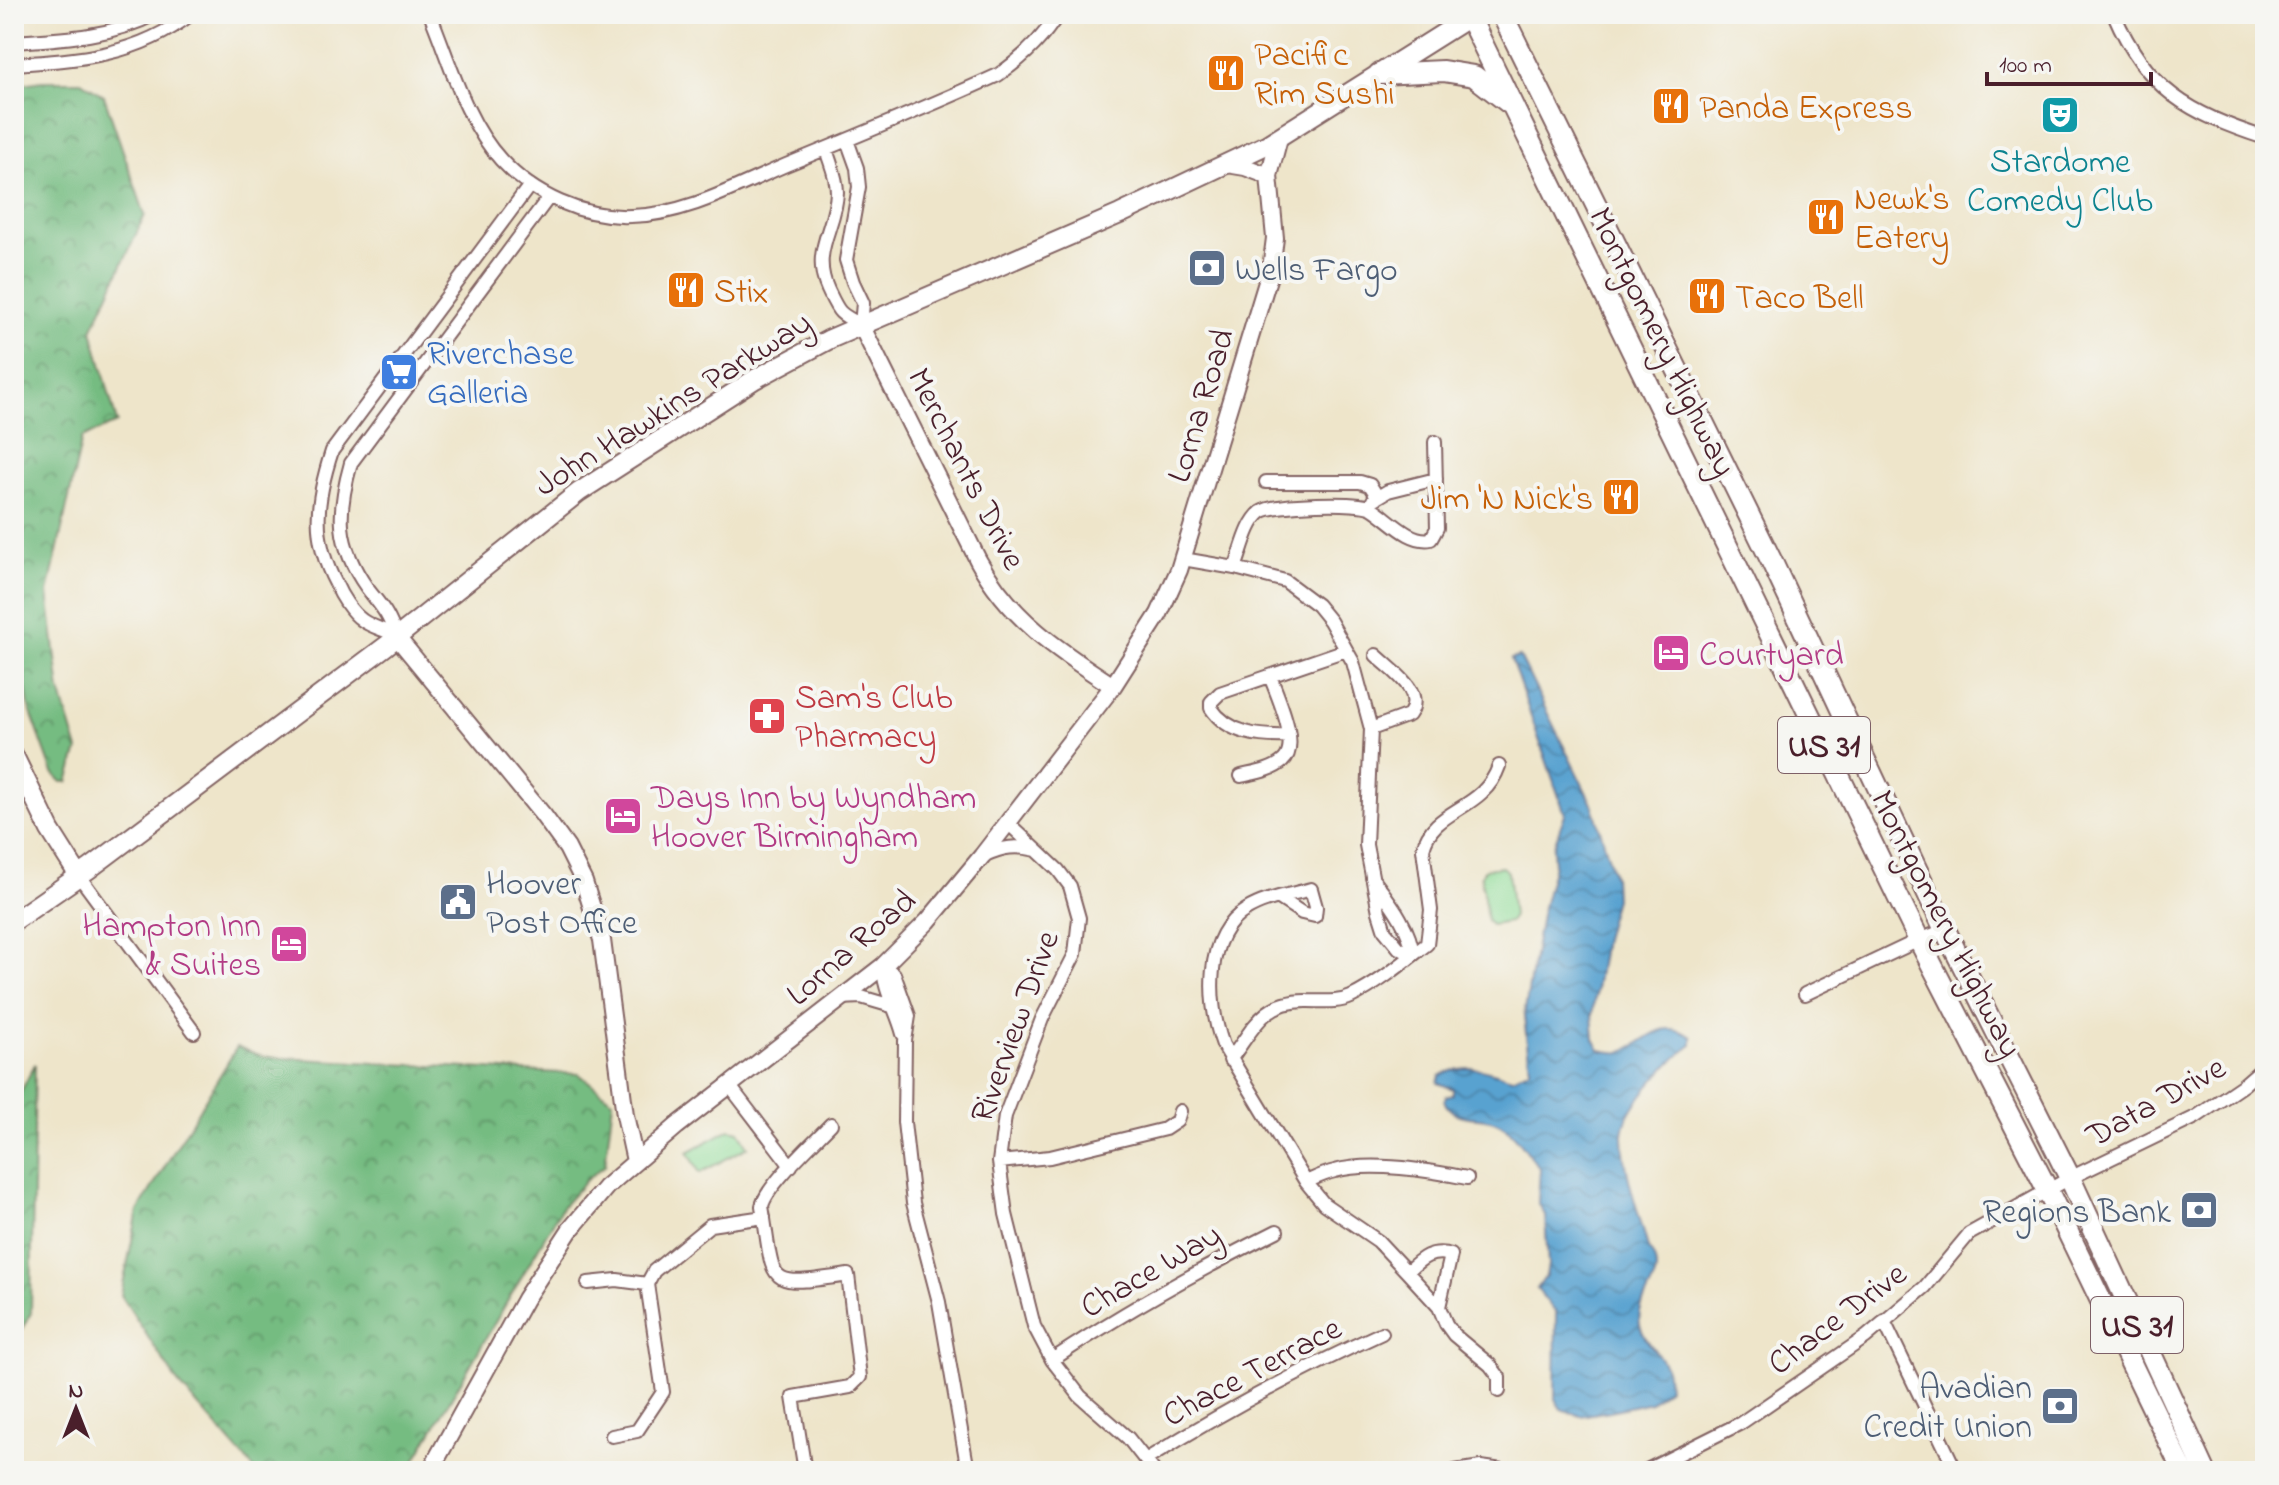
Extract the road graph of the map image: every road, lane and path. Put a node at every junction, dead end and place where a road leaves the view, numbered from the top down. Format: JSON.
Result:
{"nodes":[{"id":1,"x":155,"y":14,"type":"edge"},
{"id":2,"x":191,"y":14,"type":"edge"},
{"id":3,"x":430,"y":14,"type":"edge"},
{"id":4,"x":1058,"y":14,"type":"edge"},
{"id":5,"x":1502,"y":14,"type":"edge"},
{"id":6,"x":2114,"y":14,"type":"edge"},
{"id":7,"x":1470,"y":15,"type":"edge"},
{"id":8,"x":14,"y":42,"type":"edge"},
{"id":9,"x":14,"y":64,"type":"edge"},
{"id":10,"x":1379,"y":74,"type":"junction"},
{"id":11,"x":1515,"y":109,"type":"junction"},
{"id":12,"x":1279,"y":138,"type":"junction"},
{"id":13,"x":2265,"y":138,"type":"edge"},
{"id":14,"x":847,"y":140,"type":"junction"},
{"id":15,"x":826,"y":149,"type":"junction"},
{"id":16,"x":1227,"y":164,"type":"junction"},
{"id":17,"x":1269,"y":176,"type":"junction"},
{"id":18,"x":530,"y":185,"type":"junction"},
{"id":19,"x":549,"y":197,"type":"junction"},
{"id":20,"x":861,"y":325,"type":"junction"},
{"id":21,"x":1435,"y":442,"type":"dead end"},
{"id":22,"x":1436,"y":479,"type":"junction"},
{"id":23,"x":1266,"y":482,"type":"dead end"},
{"id":24,"x":1295,"y":482,"type":"junction"},
{"id":25,"x":1373,"y":501,"type":"junction"},
{"id":26,"x":1295,"y":505,"type":"junction"},
{"id":27,"x":1183,"y":559,"type":"junction"},
{"id":28,"x":1235,"y":568,"type":"junction"},
{"id":29,"x":396,"y":636,"type":"junction"},
{"id":30,"x":1346,"y":650,"type":"junction"},
{"id":31,"x":1376,"y":655,"type":"dead end"},
{"id":32,"x":1270,"y":676,"type":"junction"},
{"id":33,"x":1113,"y":686,"type":"junction"},
{"id":34,"x":1371,"y":729,"type":"junction"},
{"id":35,"x":1288,"y":736,"type":"junction"},
{"id":36,"x":14,"y":756,"type":"edge"},
{"id":37,"x":1499,"y":766,"type":"dead end"},
{"id":38,"x":1241,"y":776,"type":"dead end"},
{"id":39,"x":1008,"y":823,"type":"junction"},
{"id":40,"x":1040,"y":852,"type":"junction"},
{"id":41,"x":982,"y":856,"type":"junction"},
{"id":42,"x":79,"y":876,"type":"junction"},
{"id":43,"x":1279,"y":898,"type":"dead end"},
{"id":44,"x":14,"y":921,"type":"edge"},
{"id":45,"x":1945,"y":930,"type":"junction"},
{"id":46,"x":1919,"y":940,"type":"junction"},
{"id":47,"x":1413,"y":955,"type":"junction"},
{"id":48,"x":883,"y":966,"type":"junction"},
{"id":49,"x":1805,"y":994,"type":"dead end"},
{"id":50,"x":841,"y":998,"type":"junction"},
{"id":51,"x":895,"y":1007,"type":"junction"},
{"id":52,"x":194,"y":1032,"type":"dead end"},
{"id":53,"x":905,"y":1041,"type":"junction"},
{"id":54,"x":1230,"y":1060,"type":"junction"},
{"id":55,"x":2265,"y":1066,"type":"edge"},
{"id":56,"x":729,"y":1085,"type":"junction"},
{"id":57,"x":1180,"y":1111,"type":"dead end"},
{"id":58,"x":831,"y":1124,"type":"dead end"},
{"id":59,"x":635,"y":1161,"type":"junction"},
{"id":60,"x":999,"y":1162,"type":"junction"},
{"id":61,"x":791,"y":1166,"type":"junction"},
{"id":62,"x":1467,"y":1178,"type":"dead end"},
{"id":63,"x":2070,"y":1178,"type":"junction"},
{"id":64,"x":1306,"y":1182,"type":"junction"},
{"id":65,"x":2049,"y":1193,"type":"junction"},
{"id":66,"x":764,"y":1217,"type":"junction"},
{"id":67,"x":1277,"y":1231,"type":"dead end"},
{"id":68,"x":1407,"y":1272,"type":"junction"},
{"id":69,"x":588,"y":1283,"type":"dead end"},
{"id":70,"x":647,"y":1284,"type":"junction"},
{"id":71,"x":1439,"y":1307,"type":"junction"},
{"id":72,"x":1884,"y":1321,"type":"junction"},
{"id":73,"x":1382,"y":1333,"type":"dead end"},
{"id":74,"x":1052,"y":1360,"type":"junction"},
{"id":75,"x":1499,"y":1391,"type":"dead end"},
{"id":76,"x":612,"y":1436,"type":"dead end"},
{"id":77,"x":1150,"y":1465,"type":"edge"},
{"id":78,"x":430,"y":1471,"type":"edge"},
{"id":79,"x":805,"y":1471,"type":"edge"},
{"id":80,"x":968,"y":1471,"type":"edge"},
{"id":81,"x":1455,"y":1471,"type":"edge"},
{"id":82,"x":1509,"y":1471,"type":"edge"},
{"id":83,"x":1645,"y":1471,"type":"edge"},
{"id":84,"x":1956,"y":1471,"type":"edge"},
{"id":85,"x":2183,"y":1471,"type":"edge"},
{"id":86,"x":2205,"y":1471,"type":"edge"}],
"edges":[{"from":1,"to":8,"type":"street"},
{"from":2,"to":9,"type":"street"},
{"from":3,"to":18,"type":"street"},
{"from":4,"to":14,"type":"street"},
{"from":5,"to":45,"type":"main road","name":"Montgomery Highway","number":"US 31"},
{"from":6,"to":13,"type":"street"},
{"from":7,"to":10,"type":"main road","name":"John Hawkins Parkway"},
{"from":7,"to":11,"type":"main road","name":"Montgomery Highway","number":"US 31"},
{"from":10,"to":11,"type":"main road"},
{"from":10,"to":12,"type":"main road","name":"John Hawkins Parkway"},
{"from":11,"to":46,"type":"main road","name":"Montgomery Highway","number":"US 31"},
{"from":12,"to":16,"type":"main road","name":"John Hawkins Parkway"},
{"from":12,"to":17,"type":"street","name":"Lorna Road"},
{"from":14,"to":15,"type":"street"},
{"from":14,"to":20,"type":"street"},
{"from":15,"to":19,"type":"street"},
{"from":15,"to":20,"type":"street"},
{"from":16,"to":17,"type":"street"},
{"from":16,"to":20,"type":"main road","name":"John Hawkins Parkway"},
{"from":17,"to":27,"type":"street","name":"Lorna Road"},
{"from":18,"to":19,"type":"street"},
{"from":18,"to":29,"type":"street"},
{"from":19,"to":29,"type":"street"},
{"from":20,"to":29,"type":"main road","name":"John Hawkins Parkway"},
{"from":20,"to":33,"type":"street","name":"Merchants Drive"},
{"from":21,"to":22,"type":"street"},
{"from":22,"to":25,"type":"street"},
{"from":22,"to":25,"type":"street"},
{"from":23,"to":24,"type":"street"},
{"from":24,"to":25,"type":"street"},
{"from":24,"to":26,"type":"street"},
{"from":25,"to":26,"type":"street"},
{"from":26,"to":28,"type":"street"},
{"from":27,"to":28,"type":"street"},
{"from":27,"to":33,"type":"street","name":"Lorna Road"},
{"from":28,"to":30,"type":"street"},
{"from":29,"to":42,"type":"main road","name":"John Hawkins Parkway"},
{"from":29,"to":59,"type":"street"},
{"from":30,"to":32,"type":"street"},
{"from":30,"to":34,"type":"street"},
{"from":31,"to":34,"type":"street"},
{"from":32,"to":35,"type":"street"},
{"from":32,"to":35,"type":"street"},
{"from":33,"to":39,"type":"street","name":"Lorna Road"},
{"from":34,"to":47,"type":"street"},
{"from":35,"to":38,"type":"street"},
{"from":36,"to":42,"type":"main road"},
{"from":37,"to":47,"type":"street"},
{"from":39,"to":40,"type":"street","name":"Riverview Drive"},
{"from":39,"to":41,"type":"street","name":"Lorna Road"},
{"from":40,"to":41,"type":"street"},
{"from":40,"to":60,"type":"street","name":"Riverview Drive"},
{"from":41,"to":48,"type":"street","name":"Lorna Road"},
{"from":42,"to":44,"type":"main road","name":"John Hawkins Parkway"},
{"from":42,"to":52,"type":"street"},
{"from":43,"to":54,"type":"street"},
{"from":45,"to":46,"type":"street"},
{"from":45,"to":63,"type":"main road","name":"Montgomery Highway","number":"US 31"},
{"from":46,"to":49,"type":"street"},
{"from":46,"to":65,"type":"main road","name":"Montgomery Highway","number":"US 31"},
{"from":47,"to":54,"type":"street"},
{"from":48,"to":50,"type":"street","name":"Lorna Road"},
{"from":48,"to":51,"type":"street"},
{"from":48,"to":53,"type":"street"},
{"from":50,"to":51,"type":"street"},
{"from":50,"to":56,"type":"street","name":"Lorna Road"},
{"from":51,"to":53,"type":"street"},
{"from":53,"to":80,"type":"street"},
{"from":54,"to":64,"type":"street"},
{"from":55,"to":63,"type":"street","name":"Data Drive"},
{"from":56,"to":59,"type":"street","name":"Lorna Road"},
{"from":56,"to":61,"type":"street"},
{"from":57,"to":60,"type":"street"},
{"from":58,"to":61,"type":"street"},
{"from":59,"to":78,"type":"street","name":"Lorna Road"},
{"from":60,"to":74,"type":"street","name":"Riverview Drive"},
{"from":61,"to":66,"type":"street"},
{"from":62,"to":64,"type":"street"},
{"from":63,"to":65,"type":"street","name":"Data Drive"},
{"from":63,"to":86,"type":"main road","name":"Montgomery Highway","number":"US 31"},
{"from":64,"to":68,"type":"street"},
{"from":65,"to":72,"type":"street","name":"Chace Drive"},
{"from":65,"to":85,"type":"main road","name":"Montgomery Highway","number":"US 31"},
{"from":66,"to":70,"type":"street"},
{"from":66,"to":79,"type":"street"},
{"from":67,"to":74,"type":"street","name":"Chace Way"},
{"from":68,"to":71,"type":"street"},
{"from":68,"to":71,"type":"street"},
{"from":69,"to":70,"type":"street"},
{"from":70,"to":76,"type":"street"},
{"from":71,"to":75,"type":"street"},
{"from":72,"to":83,"type":"street","name":"Chace Drive"},
{"from":72,"to":84,"type":"street"},
{"from":73,"to":77,"type":"street","name":"Chace Terrace"},
{"from":74,"to":77,"type":"street","name":"Riverview Drive"},
{"from":81,"to":82,"type":"street"}]}
